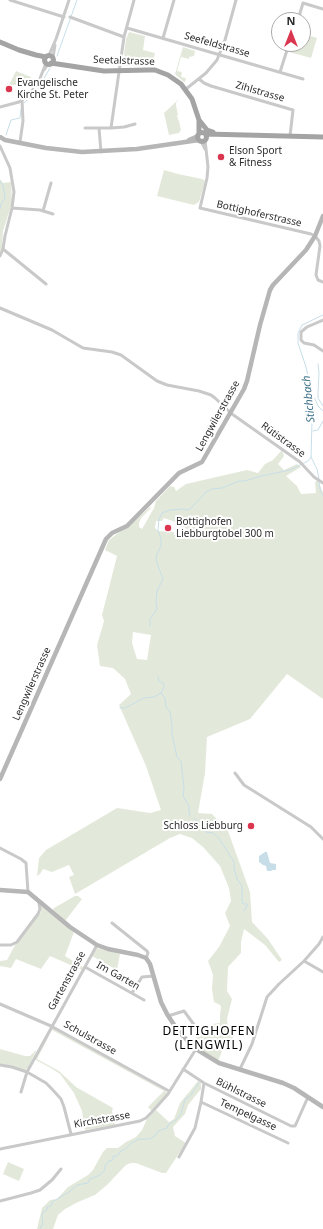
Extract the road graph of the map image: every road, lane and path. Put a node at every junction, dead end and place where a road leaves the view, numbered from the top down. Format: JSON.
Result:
{"nodes":[{"id":1,"x":10,"y":0,"type":"edge"},
{"id":2,"x":69,"y":0,"type":"edge"},
{"id":3,"x":134,"y":0,"type":"edge"},
{"id":4,"x":174,"y":0,"type":"edge"},
{"id":5,"x":236,"y":0,"type":"edge"},
{"id":6,"x":323,"y":9,"type":"edge"},
{"id":7,"x":300,"y":12,"type":"edge"},
{"id":8,"x":64,"y":17,"type":"junction"},
{"id":9,"x":71,"y":18,"type":"dead end"},
{"id":10,"x":127,"y":28,"type":"junction"},
{"id":11,"x":124,"y":37,"type":"junction"},
{"id":12,"x":162,"y":38,"type":"junction"},
{"id":13,"x":0,"y":42,"type":"edge"},
{"id":14,"x":286,"y":52,"type":"edge"},
{"id":15,"x":220,"y":54,"type":"junction"},
{"id":16,"x":49,"y":60,"type":"junction"},
{"id":17,"x":120,"y":71,"type":"junction"},
{"id":18,"x":280,"y":72,"type":"junction"},
{"id":19,"x":199,"y":79,"type":"junction"},
{"id":20,"x":303,"y":79,"type":"dead end"},
{"id":21,"x":186,"y":89,"type":"junction"},
{"id":22,"x":22,"y":100,"type":"junction"},
{"id":23,"x":0,"y":107,"type":"edge"},
{"id":24,"x":199,"y":122,"type":"junction"},
{"id":25,"x":135,"y":124,"type":"dead end"},
{"id":26,"x":85,"y":128,"type":"dead end"},
{"id":27,"x":99,"y":128,"type":"junction"},
{"id":28,"x":111,"y":128,"type":"junction"},
{"id":29,"x":223,"y":135,"type":"junction"},
{"id":30,"x":290,"y":136,"type":"junction"},
{"id":31,"x":202,"y":137,"type":"junction"},
{"id":32,"x":323,"y":137,"type":"edge"},
{"id":33,"x":1,"y":138,"type":"edge"},
{"id":34,"x":20,"y":142,"type":"junction"},
{"id":35,"x":0,"y":145,"type":"edge"},
{"id":36,"x":101,"y":152,"type":"junction"},
{"id":37,"x":51,"y":183,"type":"dead end"},
{"id":38,"x":12,"y":208,"type":"junction"},
{"id":39,"x":43,"y":211,"type":"junction"},
{"id":40,"x":53,"y":214,"type":"dead end"},
{"id":41,"x":323,"y":216,"type":"edge"},
{"id":42,"x":315,"y":236,"type":"junction"},
{"id":43,"x":321,"y":242,"type":"edge"},
{"id":44,"x":3,"y":249,"type":"junction"},
{"id":45,"x":0,"y":256,"type":"edge"},
{"id":46,"x":323,"y":282,"type":"edge"},
{"id":47,"x":46,"y":284,"type":"dead end"},
{"id":48,"x":0,"y":308,"type":"edge"},
{"id":49,"x":323,"y":320,"type":"edge"},
{"id":50,"x":323,"y":351,"type":"edge"},
{"id":51,"x":231,"y":413,"type":"junction"},
{"id":52,"x":323,"y":482,"type":"edge"},
{"id":53,"x":0,"y":765,"type":"edge"},
{"id":54,"x":5,"y":767,"type":"junction"},
{"id":55,"x":235,"y":773,"type":"dead end"},
{"id":56,"x":0,"y":779,"type":"edge"},
{"id":57,"x":323,"y":839,"type":"edge"},
{"id":58,"x":0,"y":848,"type":"edge"},
{"id":59,"x":0,"y":890,"type":"edge"},
{"id":60,"x":28,"y":892,"type":"junction"},
{"id":61,"x":40,"y":902,"type":"junction"},
{"id":62,"x":112,"y":923,"type":"dead end"},
{"id":63,"x":323,"y":937,"type":"edge"},
{"id":64,"x":97,"y":945,"type":"junction"},
{"id":65,"x":0,"y":946,"type":"edge"},
{"id":66,"x":146,"y":958,"type":"junction"},
{"id":67,"x":304,"y":961,"type":"junction"},
{"id":68,"x":85,"y":967,"type":"junction"},
{"id":69,"x":323,"y":972,"type":"edge"},
{"id":70,"x":154,"y":976,"type":"junction"},
{"id":71,"x":132,"y":993,"type":"junction"},
{"id":72,"x":144,"y":1000,"type":"dead end"},
{"id":73,"x":0,"y":1004,"type":"edge"},
{"id":74,"x":167,"y":1014,"type":"junction"},
{"id":75,"x":52,"y":1026,"type":"junction"},
{"id":76,"x":201,"y":1032,"type":"dead end"},
{"id":77,"x":196,"y":1049,"type":"junction"},
{"id":78,"x":0,"y":1065,"type":"edge"},
{"id":79,"x":183,"y":1069,"type":"junction"},
{"id":80,"x":240,"y":1069,"type":"junction"},
{"id":81,"x":27,"y":1072,"type":"junction"},
{"id":82,"x":204,"y":1084,"type":"junction"},
{"id":83,"x":169,"y":1091,"type":"junction"},
{"id":84,"x":21,"y":1092,"type":"dead end"},
{"id":85,"x":308,"y":1097,"type":"junction"},
{"id":86,"x":201,"y":1102,"type":"junction"},
{"id":87,"x":323,"y":1107,"type":"edge"},
{"id":88,"x":71,"y":1134,"type":"junction"},
{"id":89,"x":288,"y":1143,"type":"dead end"},
{"id":90,"x":0,"y":1148,"type":"edge"},
{"id":91,"x":179,"y":1157,"type":"dead end"},
{"id":92,"x":61,"y":1169,"type":"dead end"},
{"id":93,"x":0,"y":1201,"type":"edge"}],
"edges":[{"from":1,"to":8,"type":"street"},
{"from":2,"to":8,"type":"street"},
{"from":3,"to":10,"type":"street"},
{"from":4,"to":12,"type":"street"},
{"from":5,"to":15,"type":"street"},
{"from":6,"to":7,"type":"street"},
{"from":8,"to":16,"type":"street"},
{"from":9,"to":11,"type":"street"},
{"from":10,"to":11,"type":"street"},
{"from":10,"to":12,"type":"street","name":"Seefeldstrasse"},
{"from":11,"to":17,"type":"street"},
{"from":12,"to":15,"type":"street","name":"Seefeldstrasse"},
{"from":13,"to":16,"type":"main road","name":"Seetalstrasse"},
{"from":14,"to":18,"type":"street"},
{"from":15,"to":18,"type":"street","name":"Seefeldstrasse"},
{"from":15,"to":19,"type":"street"},
{"from":16,"to":17,"type":"main road","name":"Seetalstrasse"},
{"from":16,"to":22,"type":"street"},
{"from":17,"to":21,"type":"main road","name":"Seetalstrasse"},
{"from":17,"to":28,"type":"street"},
{"from":18,"to":20,"type":"street","name":"Seefeldstrasse"},
{"from":19,"to":21,"type":"street"},
{"from":19,"to":30,"type":"street","name":"Zihlstrasse"},
{"from":21,"to":24,"type":"main road","name":"Seetalstrasse"},
{"from":22,"to":23,"type":"street"},
{"from":22,"to":34,"type":"street"},
{"from":24,"to":29,"type":"main road"},
{"from":24,"to":31,"type":"main road","name":"Seetalstrasse"},
{"from":25,"to":28,"type":"street"},
{"from":26,"to":27,"type":"street"},
{"from":27,"to":28,"type":"street"},
{"from":27,"to":36,"type":"street"},
{"from":29,"to":30,"type":"main road"},
{"from":29,"to":31,"type":"main road"},
{"from":30,"to":32,"type":"main road"},
{"from":31,"to":36,"type":"street"},
{"from":31,"to":42,"type":"street","name":"Bottighoferstrasse"},
{"from":33,"to":34,"type":"street"},
{"from":33,"to":35,"type":"street"},
{"from":34,"to":36,"type":"street"},
{"from":35,"to":38,"type":"street"},
{"from":37,"to":39,"type":"street"},
{"from":38,"to":39,"type":"street"},
{"from":38,"to":44,"type":"street"},
{"from":39,"to":40,"type":"street"},
{"from":41,"to":42,"type":"street","name":"Lengwilerstrasse"},
{"from":42,"to":43,"type":"street"},
{"from":42,"to":51,"type":"street","name":"Lengwilerstrasse"},
{"from":43,"to":46,"type":"street"},
{"from":44,"to":45,"type":"street"},
{"from":44,"to":47,"type":"street"},
{"from":48,"to":51,"type":"street","name":"Rütistrasse"},
{"from":49,"to":50,"type":"street"},
{"from":51,"to":52,"type":"street","name":"Rütistrasse"},
{"from":51,"to":54,"type":"street","name":"Lengwilerstrasse"},
{"from":53,"to":54,"type":"street"},
{"from":54,"to":56,"type":"street","name":"Lengwilerstrasse"},
{"from":55,"to":57,"type":"street"},
{"from":58,"to":60,"type":"street"},
{"from":59,"to":60,"type":"street"},
{"from":60,"to":61,"type":"street"},
{"from":61,"to":64,"type":"street"},
{"from":61,"to":65,"type":"street"},
{"from":62,"to":66,"type":"street"},
{"from":63,"to":67,"type":"street"},
{"from":64,"to":66,"type":"street"},
{"from":64,"to":68,"type":"street","name":"Gartenstrasse"},
{"from":66,"to":70,"type":"street"},
{"from":67,"to":69,"type":"street"},
{"from":67,"to":80,"type":"street"},
{"from":68,"to":71,"type":"street","name":"Im Garten"},
{"from":68,"to":75,"type":"street","name":"Gartenstrasse"},
{"from":70,"to":71,"type":"street"},
{"from":70,"to":74,"type":"street"},
{"from":71,"to":72,"type":"street","name":"Im Garten"},
{"from":73,"to":75,"type":"street","name":"Schulstrasse"},
{"from":74,"to":76,"type":"street"},
{"from":74,"to":77,"type":"street"},
{"from":75,"to":81,"type":"street","name":"Gartenstrasse"},
{"from":75,"to":83,"type":"street","name":"Schulstrasse"},
{"from":77,"to":79,"type":"street","name":"Kirchstrasse"},
{"from":77,"to":80,"type":"street"},
{"from":78,"to":81,"type":"street"},
{"from":79,"to":82,"type":"street","name":"Bühlstrasse"},
{"from":79,"to":83,"type":"street","name":"Kirchstrasse"},
{"from":80,"to":85,"type":"street"},
{"from":81,"to":84,"type":"street","name":"Gartenstrasse"},
{"from":81,"to":88,"type":"street"},
{"from":82,"to":85,"type":"street","name":"Bühlstrasse"},
{"from":82,"to":86,"type":"street"},
{"from":83,"to":88,"type":"street","name":"Kirchstrasse"},
{"from":85,"to":87,"type":"street"},
{"from":86,"to":89,"type":"street","name":"Tempelgasse"},
{"from":86,"to":91,"type":"street"},
{"from":88,"to":90,"type":"street","name":"Kirchstrasse"},
{"from":92,"to":93,"type":"street"}]}
